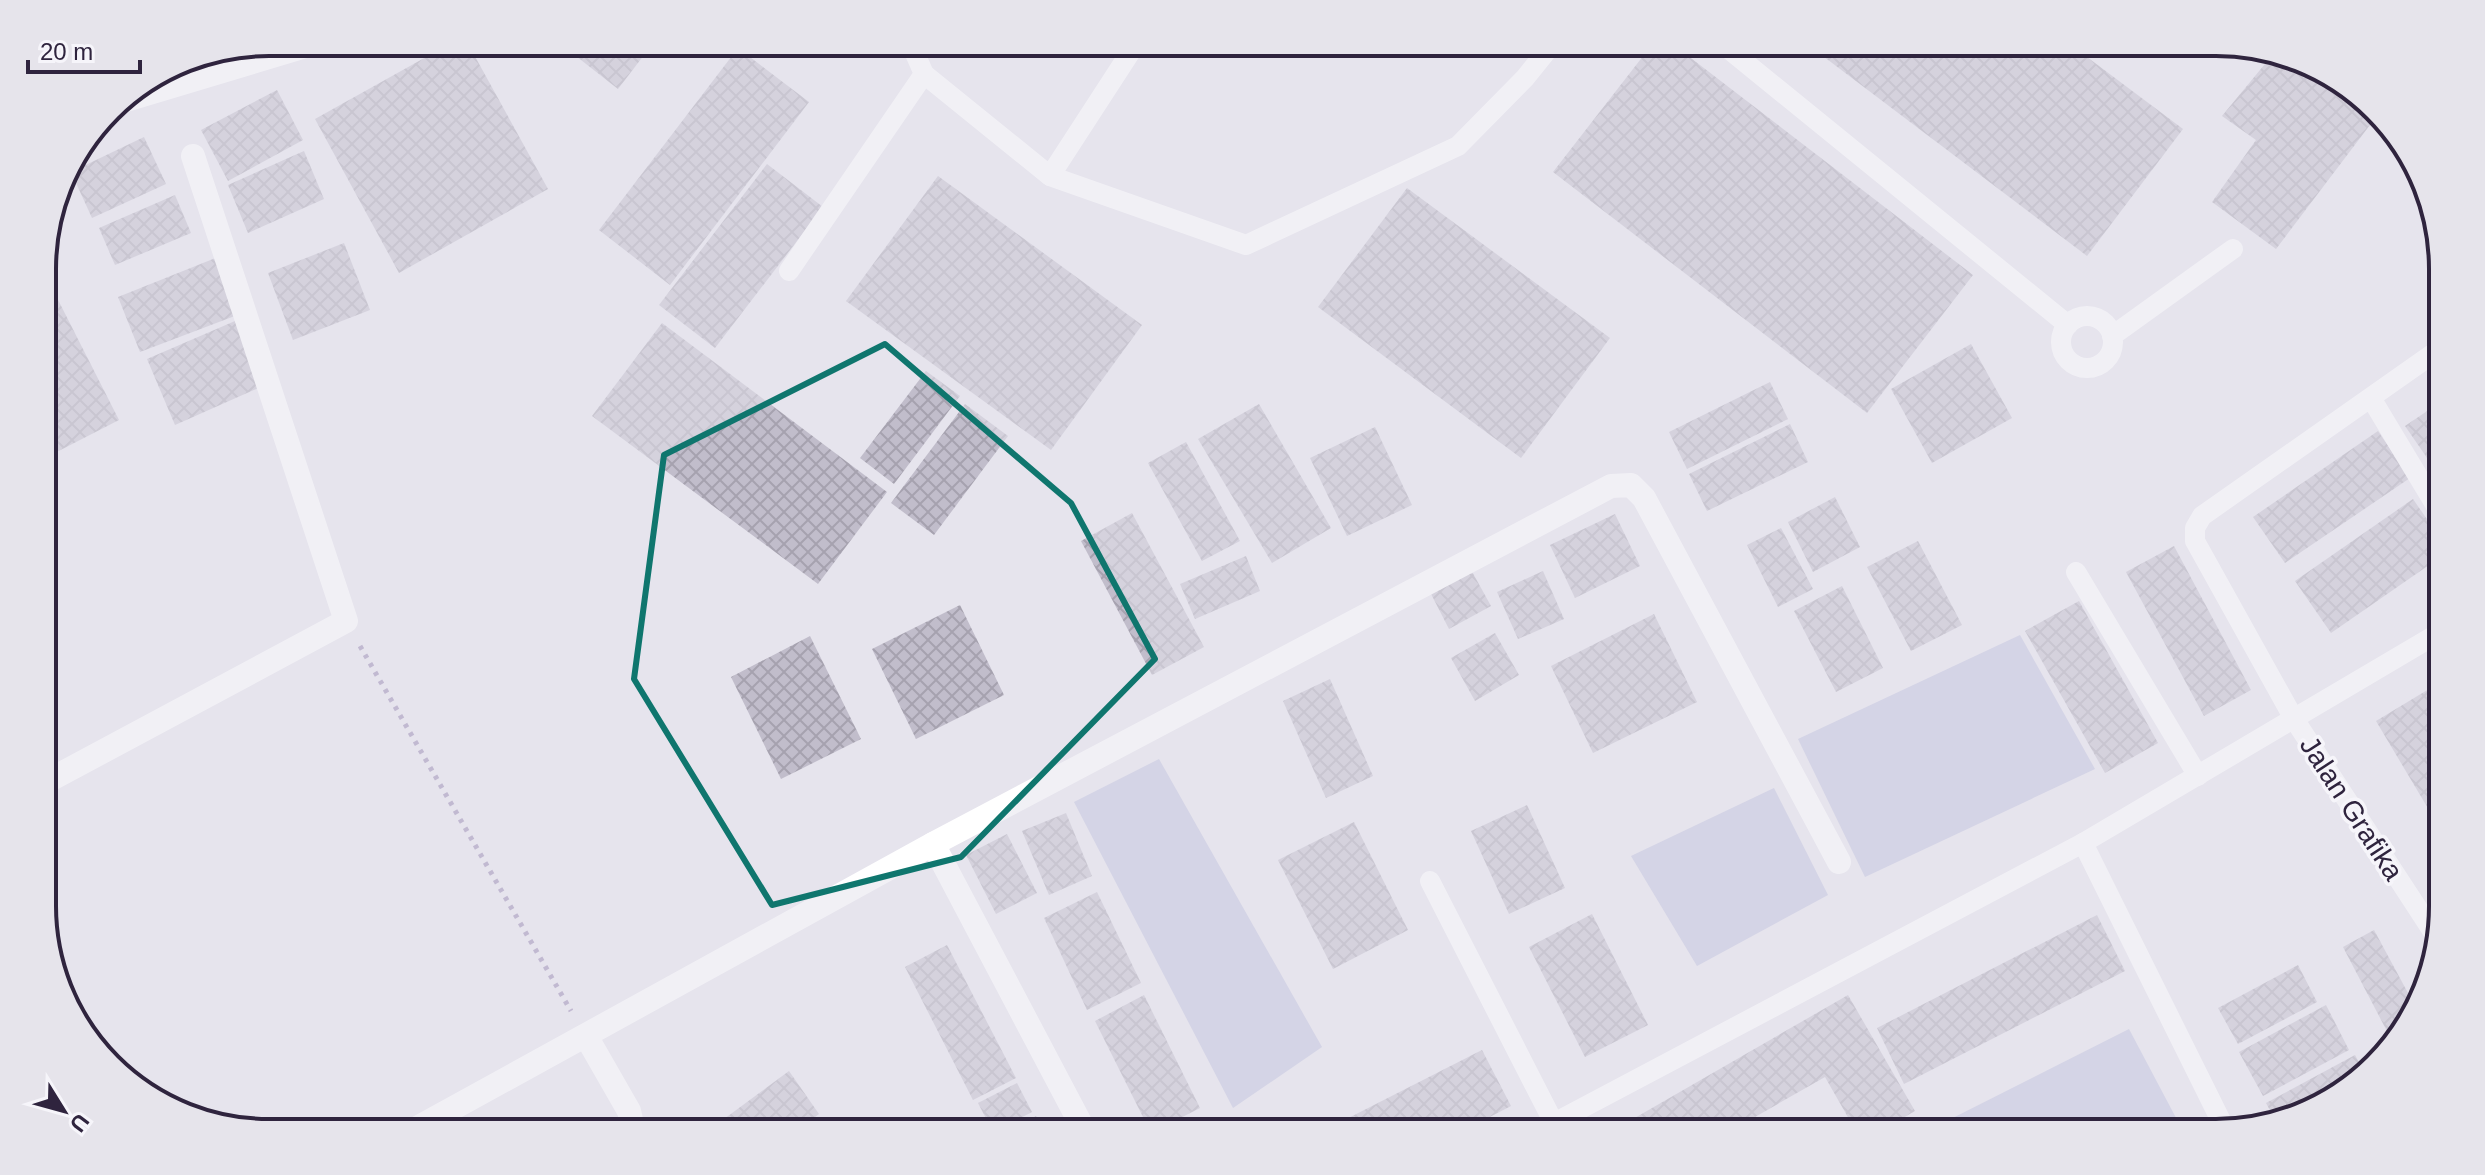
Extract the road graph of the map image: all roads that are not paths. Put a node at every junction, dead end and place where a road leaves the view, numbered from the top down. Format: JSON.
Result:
{"nodes":[{"id":1,"x":279,"y":56,"type":"edge"},
{"id":2,"x":916,"y":56,"type":"edge"},
{"id":3,"x":1128,"y":56,"type":"edge"},
{"id":4,"x":1543,"y":56,"type":"edge"},
{"id":5,"x":1737,"y":56,"type":"edge"},
{"id":6,"x":924,"y":74,"type":"junction"},
{"id":7,"x":144,"y":97,"type":"edge"},
{"id":8,"x":193,"y":156,"type":"dead end"},
{"id":9,"x":1050,"y":176,"type":"junction"},
{"id":10,"x":2233,"y":249,"type":"dead end"},
{"id":11,"x":789,"y":271,"type":"dead end"},
{"id":12,"x":2068,"y":325,"type":"junction"},
{"id":13,"x":2112,"y":336,"type":"junction"},
{"id":14,"x":2429,"y":357,"type":"edge"},
{"id":15,"x":2371,"y":398,"type":"junction"},
{"id":16,"x":2429,"y":494,"type":"edge"},
{"id":17,"x":2076,"y":572,"type":"dead end"},
{"id":18,"x":2429,"y":639,"type":"edge"},
{"id":19,"x":2294,"y":719,"type":"junction"},
{"id":20,"x":2198,"y":776,"type":"junction"},
{"id":21,"x":56,"y":777,"type":"edge"},
{"id":22,"x":2083,"y":843,"type":"junction"},
{"id":23,"x":933,"y":844,"type":"junction"},
{"id":24,"x":1839,"y":862,"type":"dead end"},
{"id":25,"x":1430,"y":881,"type":"dead end"},
{"id":26,"x":2428,"y":925,"type":"edge"},
{"id":27,"x":586,"y":1036,"type":"junction"},
{"id":28,"x":434,"y":1119,"type":"edge"},
{"id":29,"x":631,"y":1119,"type":"edge"},
{"id":30,"x":1078,"y":1119,"type":"edge"},
{"id":31,"x":1551,"y":1119,"type":"edge"},
{"id":32,"x":1573,"y":1119,"type":"edge"},
{"id":33,"x":2220,"y":1119,"type":"edge"}],
"edges":[{"from":1,"to":7,"type":"lane"},
{"from":2,"to":6,"type":"lane"},
{"from":3,"to":9,"type":"lane"},
{"from":4,"to":9,"type":"lane"},
{"from":5,"to":12,"type":"lane"},
{"from":6,"to":9,"type":"lane"},
{"from":6,"to":11,"type":"lane"},
{"from":8,"to":21,"type":"street"},
{"from":10,"to":13,"type":"lane"},
{"from":12,"to":13,"type":"lane"},
{"from":12,"to":13,"type":"lane"},
{"from":14,"to":15,"type":"lane"},
{"from":15,"to":16,"type":"lane"},
{"from":15,"to":19,"type":"lane","name":"Jalan Grafika"},
{"from":17,"to":20,"type":"lane"},
{"from":18,"to":19,"type":"lane"},
{"from":19,"to":20,"type":"lane"},
{"from":19,"to":26,"type":"lane","name":"Jalan Grafika"},
{"from":20,"to":22,"type":"lane"},
{"from":22,"to":32,"type":"lane"},
{"from":22,"to":33,"type":"lane"},
{"from":23,"to":24,"type":"street"},
{"from":23,"to":27,"type":"street"},
{"from":23,"to":30,"type":"street"},
{"from":25,"to":31,"type":"lane"},
{"from":27,"to":28,"type":"street"},
{"from":27,"to":29,"type":"street"}]}
